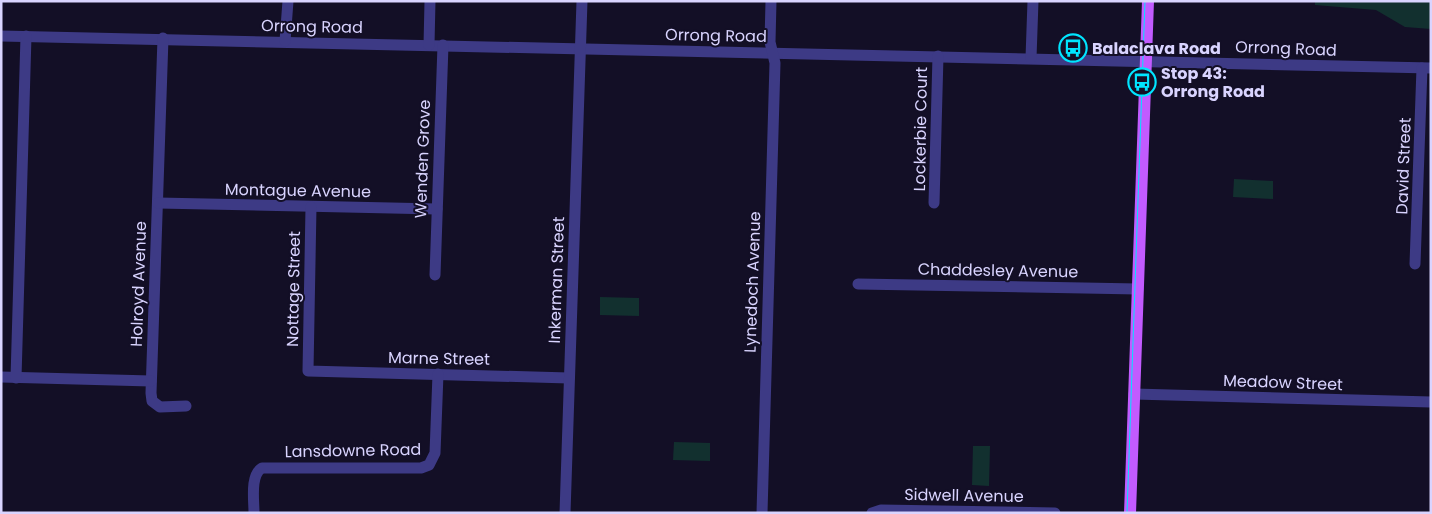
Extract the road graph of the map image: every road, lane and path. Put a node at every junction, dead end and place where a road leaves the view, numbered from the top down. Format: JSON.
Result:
{"nodes":[{"id":1,"x":288,"y":1,"type":"edge"},
{"id":2,"x":430,"y":1,"type":"edge"},
{"id":3,"x":582,"y":1,"type":"edge"},
{"id":4,"x":771,"y":1,"type":"edge"},
{"id":5,"x":1033,"y":1,"type":"edge"},
{"id":6,"x":1148,"y":1,"type":"edge"},
{"id":7,"x":1,"y":36,"type":"edge"},
{"id":8,"x":26,"y":36,"type":"junction"},
{"id":9,"x":163,"y":38,"type":"junction"},
{"id":10,"x":285,"y":41,"type":"junction"},
{"id":11,"x":429,"y":45,"type":"junction"},
{"id":12,"x":443,"y":45,"type":"junction"},
{"id":13,"x":580,"y":48,"type":"junction"},
{"id":14,"x":772,"y":53,"type":"junction"},
{"id":15,"x":938,"y":56,"type":"junction"},
{"id":16,"x":1031,"y":58,"type":"junction"},
{"id":17,"x":1146,"y":61,"type":"junction"},
{"id":18,"x":1426,"y":68,"type":"edge"},
{"id":19,"x":158,"y":203,"type":"junction"},
{"id":20,"x":934,"y":203,"type":"dead end"},
{"id":21,"x":311,"y":207,"type":"junction"},
{"id":22,"x":437,"y":209,"type":"junction"},
{"id":23,"x":1415,"y":264,"type":"dead end"},
{"id":24,"x":435,"y":275,"type":"dead end"},
{"id":25,"x":858,"y":284,"type":"dead end"},
{"id":26,"x":1138,"y":289,"type":"junction"},
{"id":27,"x":308,"y":371,"type":"joint"},
{"id":28,"x":438,"y":374,"type":"junction"},
{"id":29,"x":1,"y":377,"type":"edge"},
{"id":30,"x":16,"y":378,"type":"junction"},
{"id":31,"x":569,"y":378,"type":"junction"},
{"id":32,"x":151,"y":381,"type":"junction"},
{"id":33,"x":1134,"y":394,"type":"junction"},
{"id":34,"x":1431,"y":402,"type":"edge"},
{"id":35,"x":186,"y":406,"type":"dead end"},
{"id":36,"x":254,"y":513,"type":"edge"},
{"id":37,"x":565,"y":513,"type":"edge"},
{"id":38,"x":762,"y":513,"type":"edge"},
{"id":39,"x":872,"y":513,"type":"edge"},
{"id":40,"x":1055,"y":513,"type":"edge"},
{"id":41,"x":1130,"y":513,"type":"edge"}],
"edges":[{"from":1,"to":10,"type":"street"},
{"from":2,"to":11,"type":"street"},
{"from":3,"to":13,"type":"street","name":"Inkerman Street"},
{"from":4,"to":14,"type":"street","name":"Lynedoch Avenue"},
{"from":5,"to":16,"type":"street"},
{"from":6,"to":17,"type":"main road"},
{"from":7,"to":8,"type":"street","name":"Orrong Road"},
{"from":8,"to":9,"type":"street","name":"Orrong Road"},
{"from":8,"to":30,"type":"street"},
{"from":9,"to":10,"type":"street","name":"Orrong Road"},
{"from":9,"to":19,"type":"street","name":"Holroyd Avenue"},
{"from":10,"to":11,"type":"street","name":"Orrong Road"},
{"from":11,"to":12,"type":"street","name":"Orrong Road"},
{"from":12,"to":13,"type":"street","name":"Orrong Road"},
{"from":12,"to":22,"type":"street","name":"Wenden Grove"},
{"from":13,"to":14,"type":"street","name":"Orrong Road"},
{"from":13,"to":31,"type":"street","name":"Inkerman Street"},
{"from":14,"to":15,"type":"street","name":"Orrong Road"},
{"from":14,"to":38,"type":"street","name":"Lynedoch Avenue"},
{"from":15,"to":16,"type":"street","name":"Orrong Road"},
{"from":15,"to":20,"type":"street","name":"Lockerbie Court"},
{"from":16,"to":17,"type":"street","name":"Orrong Road"},
{"from":17,"to":18,"type":"street","name":"Orrong Road"},
{"from":17,"to":26,"type":"main road"},
{"from":18,"to":23,"type":"street","name":"David Street"},
{"from":19,"to":21,"type":"street","name":"Montague Avenue"},
{"from":19,"to":32,"type":"street","name":"Holroyd Avenue"},
{"from":21,"to":22,"type":"street","name":"Montague Avenue"},
{"from":21,"to":27,"type":"street","name":"Nottage Street"},
{"from":22,"to":24,"type":"street","name":"Wenden Grove"},
{"from":25,"to":26,"type":"street","name":"Chaddesley Avenue"},
{"from":26,"to":33,"type":"main road"},
{"from":27,"to":28,"type":"street","name":"Marne Street"},
{"from":28,"to":31,"type":"street","name":"Marne Street"},
{"from":28,"to":36,"type":"street","name":"Lansdowne Road"},
{"from":29,"to":30,"type":"street"},
{"from":30,"to":32,"type":"street"},
{"from":31,"to":37,"type":"street","name":"Inkerman Street"},
{"from":32,"to":35,"type":"street","name":"Holroyd Avenue"},
{"from":33,"to":34,"type":"street","name":"Meadow Street"},
{"from":33,"to":41,"type":"main road"},
{"from":39,"to":40,"type":"street","name":"Sidwell Avenue"}]}
